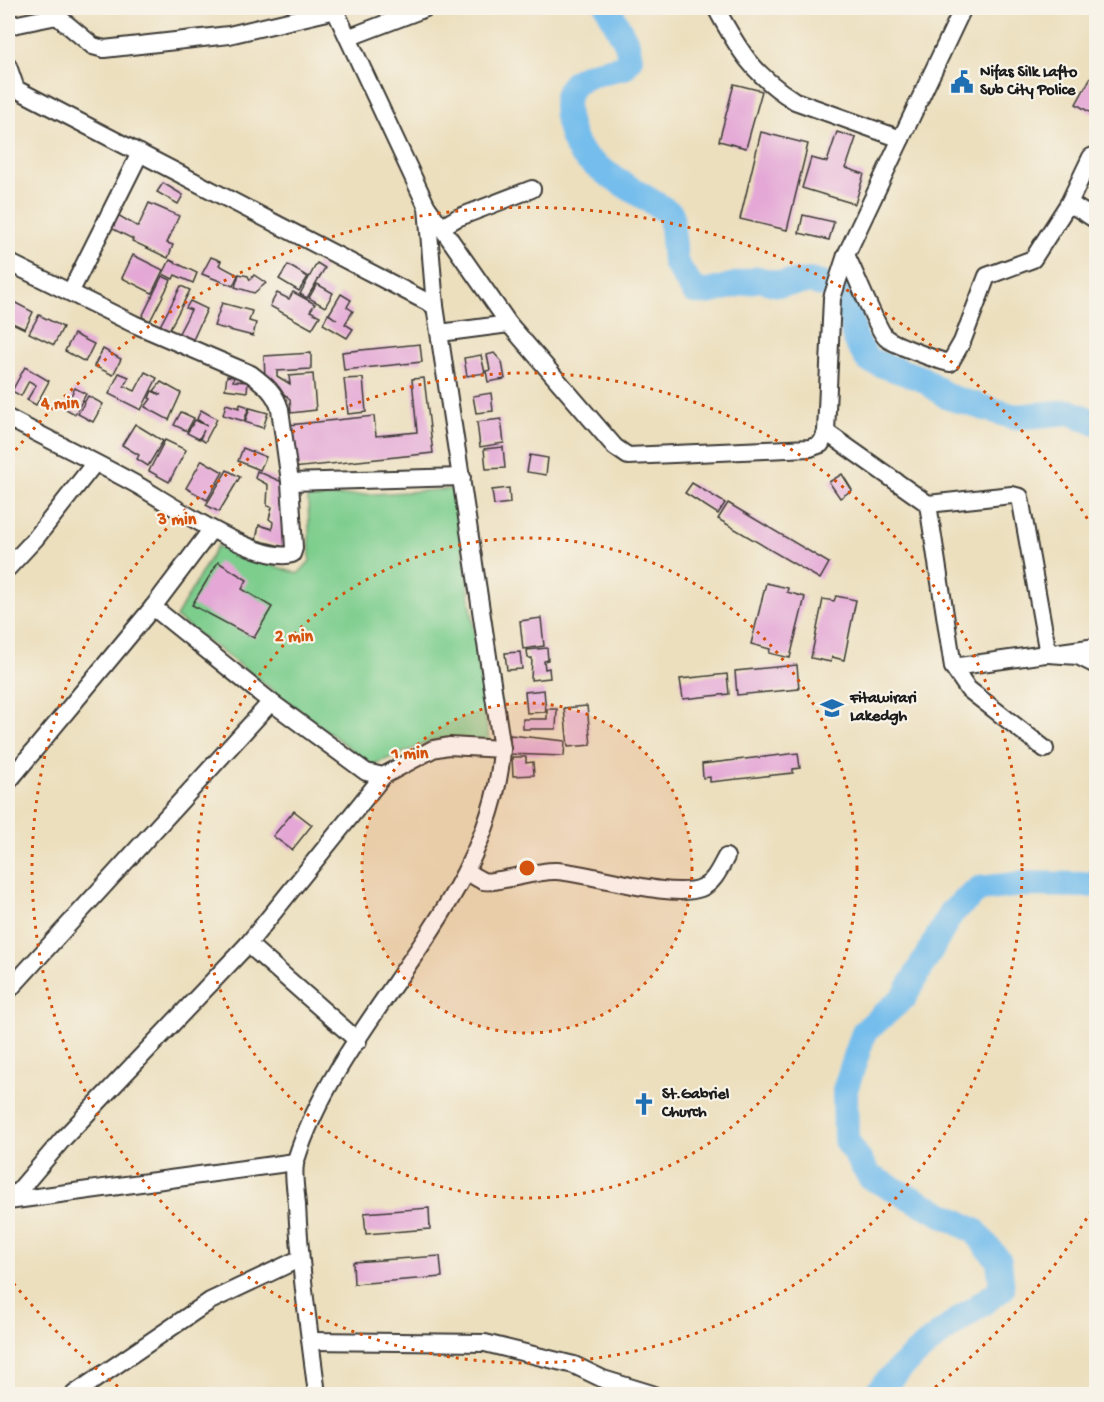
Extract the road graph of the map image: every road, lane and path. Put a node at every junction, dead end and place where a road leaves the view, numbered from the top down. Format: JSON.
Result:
{"nodes":[{"id":1,"x":426,"y":8,"type":"edge"},
{"id":2,"x":716,"y":8,"type":"edge"},
{"id":3,"x":963,"y":8,"type":"edge"},
{"id":4,"x":335,"y":9,"type":"edge"},
{"id":5,"x":8,"y":26,"type":"edge"},
{"id":6,"x":350,"y":37,"type":"junction"},
{"id":7,"x":8,"y":66,"type":"edge"},
{"id":8,"x":901,"y":139,"type":"junction"},
{"id":9,"x":140,"y":153,"type":"junction"},
{"id":10,"x":1096,"y":154,"type":"edge"},
{"id":11,"x":532,"y":189,"type":"dead end"},
{"id":12,"x":1069,"y":203,"type":"junction"},
{"id":13,"x":427,"y":207,"type":"junction"},
{"id":14,"x":1096,"y":220,"type":"edge"},
{"id":15,"x":442,"y":227,"type":"junction"},
{"id":16,"x":846,"y":255,"type":"junction"},
{"id":17,"x":8,"y":262,"type":"edge"},
{"id":18,"x":71,"y":291,"type":"junction"},
{"id":19,"x":435,"y":306,"type":"junction"},
{"id":20,"x":509,"y":324,"type":"junction"},
{"id":21,"x":440,"y":333,"type":"junction"},
{"id":22,"x":8,"y":418,"type":"edge"},
{"id":23,"x":826,"y":432,"type":"junction"},
{"id":24,"x":94,"y":464,"type":"junction"},
{"id":25,"x":462,"y":477,"type":"junction"},
{"id":26,"x":290,"y":482,"type":"junction"},
{"id":27,"x":928,"y":504,"type":"junction"},
{"id":28,"x":211,"y":530,"type":"junction"},
{"id":29,"x":8,"y":568,"type":"edge"},
{"id":30,"x":153,"y":607,"type":"junction"},
{"id":31,"x":1096,"y":647,"type":"edge"},
{"id":32,"x":1048,"y":654,"type":"junction"},
{"id":33,"x":1096,"y":665,"type":"edge"},
{"id":34,"x":952,"y":667,"type":"junction"},
{"id":35,"x":271,"y":702,"type":"junction"},
{"id":36,"x":502,"y":749,"type":"junction"},
{"id":37,"x":1045,"y":749,"type":"dead end"},
{"id":38,"x":382,"y":776,"type":"junction"},
{"id":39,"x":8,"y":782,"type":"edge"},
{"id":40,"x":726,"y":857,"type":"dead end"},
{"id":41,"x":467,"y":872,"type":"junction"},
{"id":42,"x":248,"y":944,"type":"junction"},
{"id":43,"x":8,"y":991,"type":"edge"},
{"id":44,"x":357,"y":1041,"type":"junction"},
{"id":45,"x":295,"y":1162,"type":"junction"},
{"id":46,"x":9,"y":1201,"type":"edge"},
{"id":47,"x":300,"y":1259,"type":"junction"},
{"id":48,"x":310,"y":1341,"type":"junction"},
{"id":49,"x":74,"y":1395,"type":"edge"},
{"id":50,"x":317,"y":1395,"type":"edge"},
{"id":51,"x":652,"y":1395,"type":"edge"}],
"edges":[{"from":1,"to":6,"type":"street"},
{"from":2,"to":8,"type":"street"},
{"from":3,"to":8,"type":"street"},
{"from":4,"to":5,"type":"street"},
{"from":4,"to":6,"type":"street"},
{"from":6,"to":13,"type":"street"},
{"from":7,"to":9,"type":"street"},
{"from":8,"to":16,"type":"street"},
{"from":9,"to":18,"type":"street"},
{"from":9,"to":19,"type":"street"},
{"from":10,"to":12,"type":"street"},
{"from":11,"to":15,"type":"street"},
{"from":12,"to":14,"type":"street"},
{"from":12,"to":16,"type":"street"},
{"from":13,"to":15,"type":"street"},
{"from":13,"to":19,"type":"street"},
{"from":15,"to":20,"type":"street"},
{"from":16,"to":23,"type":"street"},
{"from":17,"to":18,"type":"street"},
{"from":18,"to":26,"type":"street"},
{"from":19,"to":21,"type":"street"},
{"from":20,"to":21,"type":"street"},
{"from":20,"to":23,"type":"street"},
{"from":21,"to":25,"type":"street"},
{"from":22,"to":24,"type":"street"},
{"from":23,"to":27,"type":"street"},
{"from":24,"to":28,"type":"street"},
{"from":24,"to":29,"type":"street"},
{"from":25,"to":26,"type":"street"},
{"from":25,"to":36,"type":"street"},
{"from":26,"to":28,"type":"street"},
{"from":27,"to":32,"type":"street"},
{"from":27,"to":34,"type":"street"},
{"from":28,"to":30,"type":"street"},
{"from":30,"to":35,"type":"street"},
{"from":30,"to":39,"type":"street"},
{"from":31,"to":32,"type":"street"},
{"from":32,"to":33,"type":"street"},
{"from":32,"to":34,"type":"street"},
{"from":34,"to":37,"type":"street"},
{"from":35,"to":38,"type":"street"},
{"from":35,"to":43,"type":"street"},
{"from":36,"to":38,"type":"street"},
{"from":36,"to":41,"type":"street"},
{"from":38,"to":42,"type":"street"},
{"from":40,"to":41,"type":"street"},
{"from":41,"to":44,"type":"street"},
{"from":42,"to":44,"type":"street"},
{"from":42,"to":46,"type":"street"},
{"from":44,"to":45,"type":"street"},
{"from":45,"to":46,"type":"street"},
{"from":45,"to":47,"type":"street"},
{"from":47,"to":48,"type":"street"},
{"from":47,"to":49,"type":"street"},
{"from":48,"to":50,"type":"street"},
{"from":48,"to":51,"type":"street"}]}
